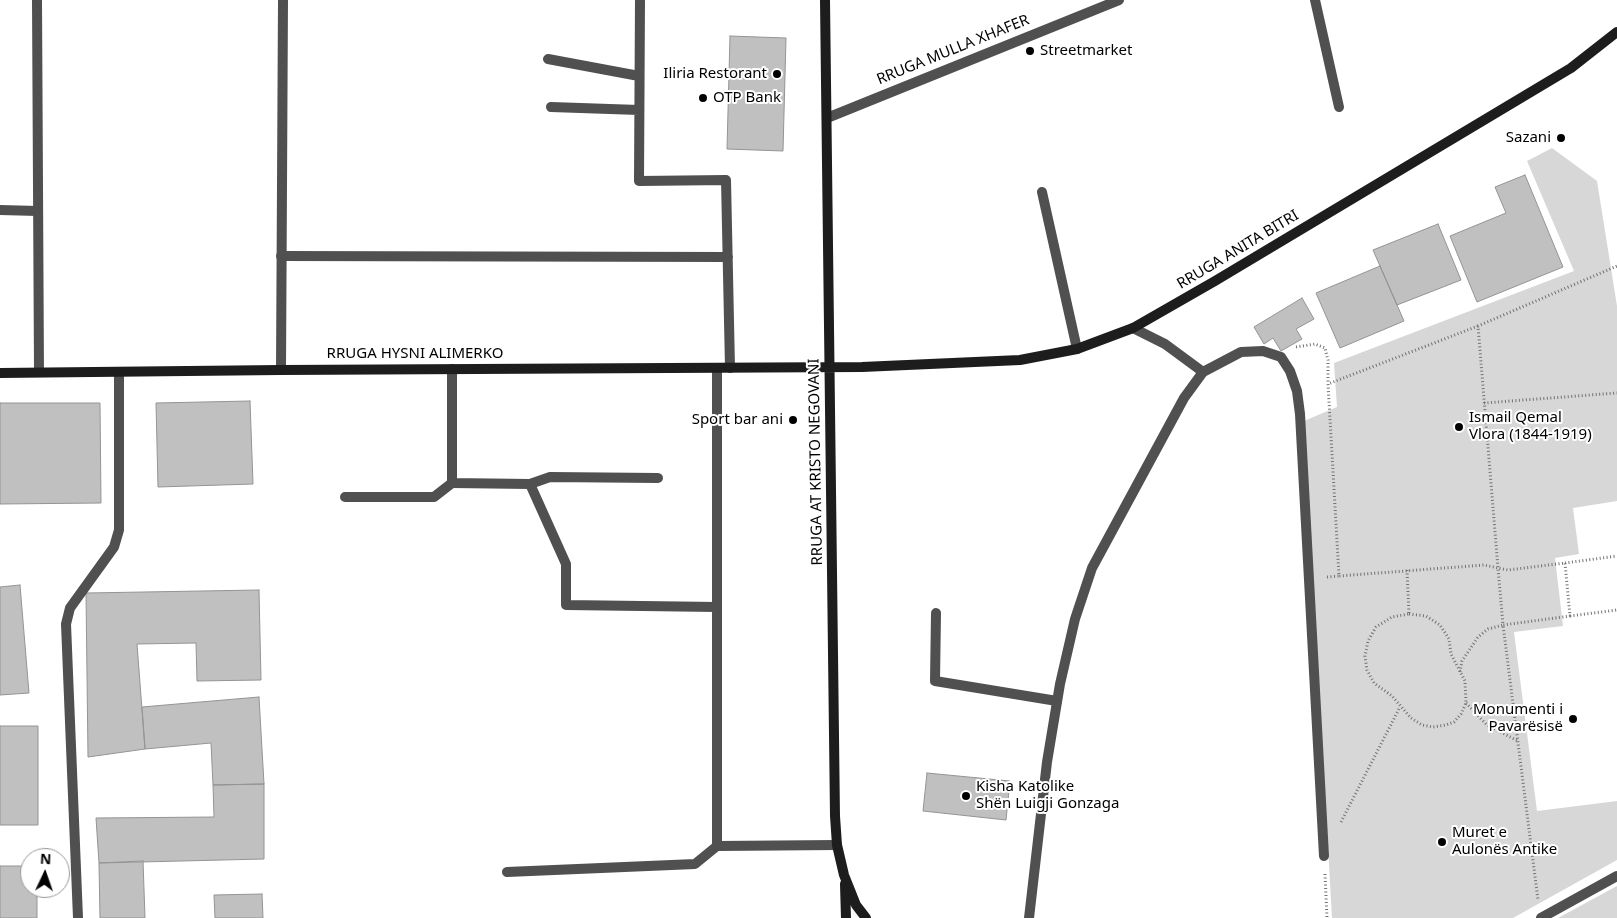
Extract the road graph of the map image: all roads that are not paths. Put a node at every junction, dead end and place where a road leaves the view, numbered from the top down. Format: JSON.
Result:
{"nodes":[{"id":1,"x":37,"y":0,"type":"edge"},
{"id":2,"x":283,"y":0,"type":"edge"},
{"id":3,"x":640,"y":0,"type":"edge"},
{"id":4,"x":825,"y":0,"type":"edge"},
{"id":5,"x":1119,"y":0,"type":"edge"},
{"id":6,"x":1315,"y":0,"type":"edge"},
{"id":7,"x":1617,"y":32,"type":"edge"},
{"id":8,"x":548,"y":59,"type":"dead end"},
{"id":9,"x":639,"y":76,"type":"junction"},
{"id":10,"x":1339,"y":107,"type":"dead end"},
{"id":11,"x":551,"y":108,"type":"dead end"},
{"id":12,"x":639,"y":110,"type":"junction"},
{"id":13,"x":826,"y":118,"type":"junction"},
{"id":14,"x":1042,"y":192,"type":"dead end"},
{"id":15,"x":0,"y":210,"type":"edge"},
{"id":16,"x":38,"y":211,"type":"junction"},
{"id":17,"x":282,"y":256,"type":"junction"},
{"id":18,"x":728,"y":257,"type":"junction"},
{"id":19,"x":1133,"y":328,"type":"junction"},
{"id":20,"x":1077,"y":350,"type":"junction"},
{"id":21,"x":452,"y":368,"type":"junction"},
{"id":22,"x":717,"y":368,"type":"junction"},
{"id":23,"x":730,"y":368,"type":"junction"},
{"id":24,"x":830,"y":368,"type":"junction"},
{"id":25,"x":280,"y":370,"type":"junction"},
{"id":26,"x":38,"y":372,"type":"junction"},
{"id":27,"x":119,"y":372,"type":"junction"},
{"id":28,"x":1202,"y":372,"type":"junction"},
{"id":29,"x":0,"y":373,"type":"edge"},
{"id":30,"x":658,"y":478,"type":"dead end"},
{"id":31,"x":452,"y":483,"type":"junction"},
{"id":32,"x":530,"y":484,"type":"junction"},
{"id":33,"x":345,"y":497,"type":"dead end"},
{"id":34,"x":717,"y":607,"type":"junction"},
{"id":35,"x":936,"y":613,"type":"dead end"},
{"id":36,"x":1057,"y":701,"type":"junction"},
{"id":37,"x":837,"y":845,"type":"junction"},
{"id":38,"x":717,"y":846,"type":"junction"},
{"id":39,"x":1324,"y":856,"type":"road end"},
{"id":40,"x":507,"y":872,"type":"dead end"},
{"id":41,"x":844,"y":875,"type":"junction"},
{"id":42,"x":1617,"y":876,"type":"edge"},
{"id":43,"x":78,"y":918,"type":"edge"},
{"id":44,"x":846,"y":918,"type":"edge"},
{"id":45,"x":866,"y":918,"type":"edge"},
{"id":46,"x":1029,"y":918,"type":"edge"},
{"id":47,"x":1541,"y":918,"type":"edge"}],
"edges":[{"from":1,"to":16,"type":"street"},
{"from":2,"to":17,"type":"street"},
{"from":3,"to":9,"type":"street"},
{"from":4,"to":13,"type":"main road","name":"RRUGA AT KRISTO NEGOVANI"},
{"from":5,"to":13,"type":"street","name":"RRUGA MULLA XHAFER"},
{"from":6,"to":10,"type":"street"},
{"from":7,"to":19,"type":"main road","name":"RRUGA ANITA BITRI"},
{"from":8,"to":9,"type":"street"},
{"from":9,"to":12,"type":"street"},
{"from":11,"to":12,"type":"street"},
{"from":12,"to":18,"type":"street"},
{"from":13,"to":24,"type":"main road","name":"RRUGA AT KRISTO NEGOVANI"},
{"from":14,"to":20,"type":"street"},
{"from":15,"to":16,"type":"street"},
{"from":16,"to":26,"type":"street"},
{"from":17,"to":18,"type":"street"},
{"from":17,"to":25,"type":"street"},
{"from":18,"to":23,"type":"street"},
{"from":19,"to":20,"type":"main road","name":"RRUGA ANITA BITRI"},
{"from":19,"to":28,"type":"street"},
{"from":20,"to":24,"type":"main road","name":"RRUGA ANITA BITRI"},
{"from":21,"to":22,"type":"main road","name":"RRUGA HYSNI ALIMERKO"},
{"from":21,"to":25,"type":"main road","name":"RRUGA HYSNI ALIMERKO"},
{"from":21,"to":31,"type":"street"},
{"from":22,"to":23,"type":"main road","name":"RRUGA HYSNI ALIMERKO"},
{"from":22,"to":34,"type":"street"},
{"from":23,"to":24,"type":"main road","name":"RRUGA HYSNI ALIMERKO"},
{"from":24,"to":37,"type":"main road","name":"RRUGA AT KRISTO NEGOVANI"},
{"from":25,"to":27,"type":"main road","name":"RRUGA HYSNI ALIMERKO"},
{"from":26,"to":27,"type":"main road","name":"RRUGA HYSNI ALIMERKO"},
{"from":26,"to":29,"type":"main road","name":"RRUGA HYSNI ALIMERKO"},
{"from":27,"to":43,"type":"street"},
{"from":28,"to":36,"type":"street"},
{"from":28,"to":39,"type":"street"},
{"from":30,"to":32,"type":"street"},
{"from":31,"to":32,"type":"street"},
{"from":31,"to":33,"type":"street"},
{"from":32,"to":34,"type":"street"},
{"from":34,"to":38,"type":"street"},
{"from":35,"to":36,"type":"street"},
{"from":36,"to":46,"type":"street"},
{"from":37,"to":38,"type":"street"},
{"from":37,"to":41,"type":"main road","name":"RRUGA AT KRISTO NEGOVANI"},
{"from":38,"to":40,"type":"street"},
{"from":41,"to":44,"type":"main road"},
{"from":41,"to":45,"type":"main road","name":"RRUGA AT KRISTO NEGOVANI"},
{"from":42,"to":47,"type":"street"}]}
